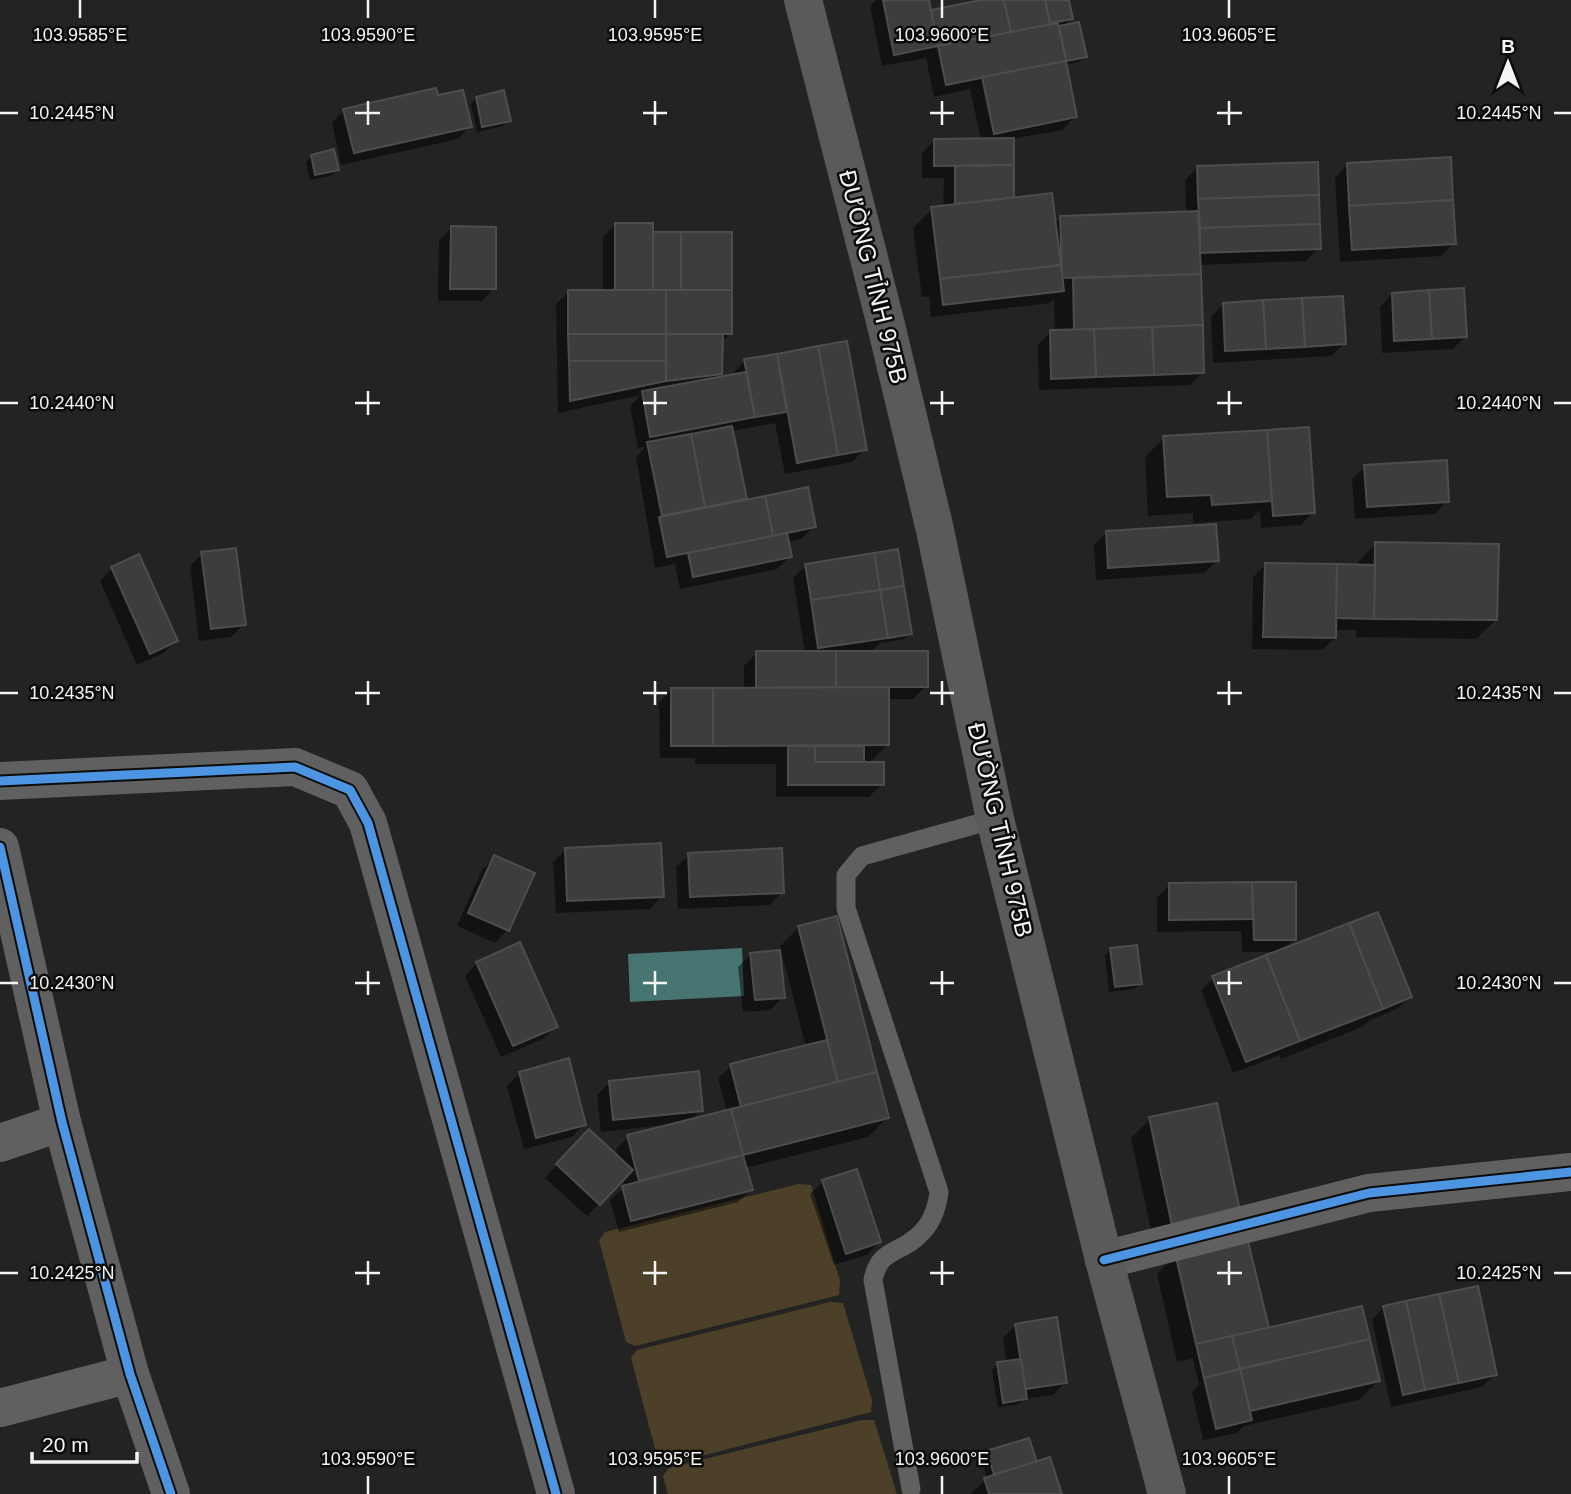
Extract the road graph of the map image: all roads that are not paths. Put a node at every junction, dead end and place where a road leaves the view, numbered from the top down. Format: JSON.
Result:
{"nodes":[{"id":1,"x":803,"y":0,"type":"edge"},
{"id":2,"x":0,"y":781,"type":"edge"},
{"id":3,"x":995,"y":820,"type":"junction"},
{"id":4,"x":0,"y":847,"type":"edge"},
{"id":5,"x":62,"y":1122,"type":"junction"},
{"id":6,"x":0,"y":1143,"type":"edge"},
{"id":7,"x":1571,"y":1172,"type":"edge"},
{"id":8,"x":1104,"y":1260,"type":"junction"},
{"id":9,"x":130,"y":1374,"type":"junction"},
{"id":10,"x":0,"y":1408,"type":"edge"},
{"id":11,"x":911,"y":1489,"type":"dead end"},
{"id":12,"x":171,"y":1494,"type":"edge"},
{"id":13,"x":556,"y":1494,"type":"edge"},
{"id":14,"x":1167,"y":1494,"type":"edge"}],
"edges":[{"from":1,"to":3,"type":"main road","name":"ĐƯỜNG TỈNH 975B"},
{"from":2,"to":13,"type":"street"},
{"from":3,"to":8,"type":"main road","name":"ĐƯỜNG TỈNH 975B"},
{"from":3,"to":11,"type":"lane"},
{"from":4,"to":5,"type":"street"},
{"from":5,"to":6,"type":"street"},
{"from":5,"to":9,"type":"street"},
{"from":7,"to":8,"type":"street"},
{"from":8,"to":14,"type":"main road","name":"ĐƯỜNG TỈNH 975B"},
{"from":9,"to":10,"type":"street"},
{"from":9,"to":12,"type":"street"}]}
